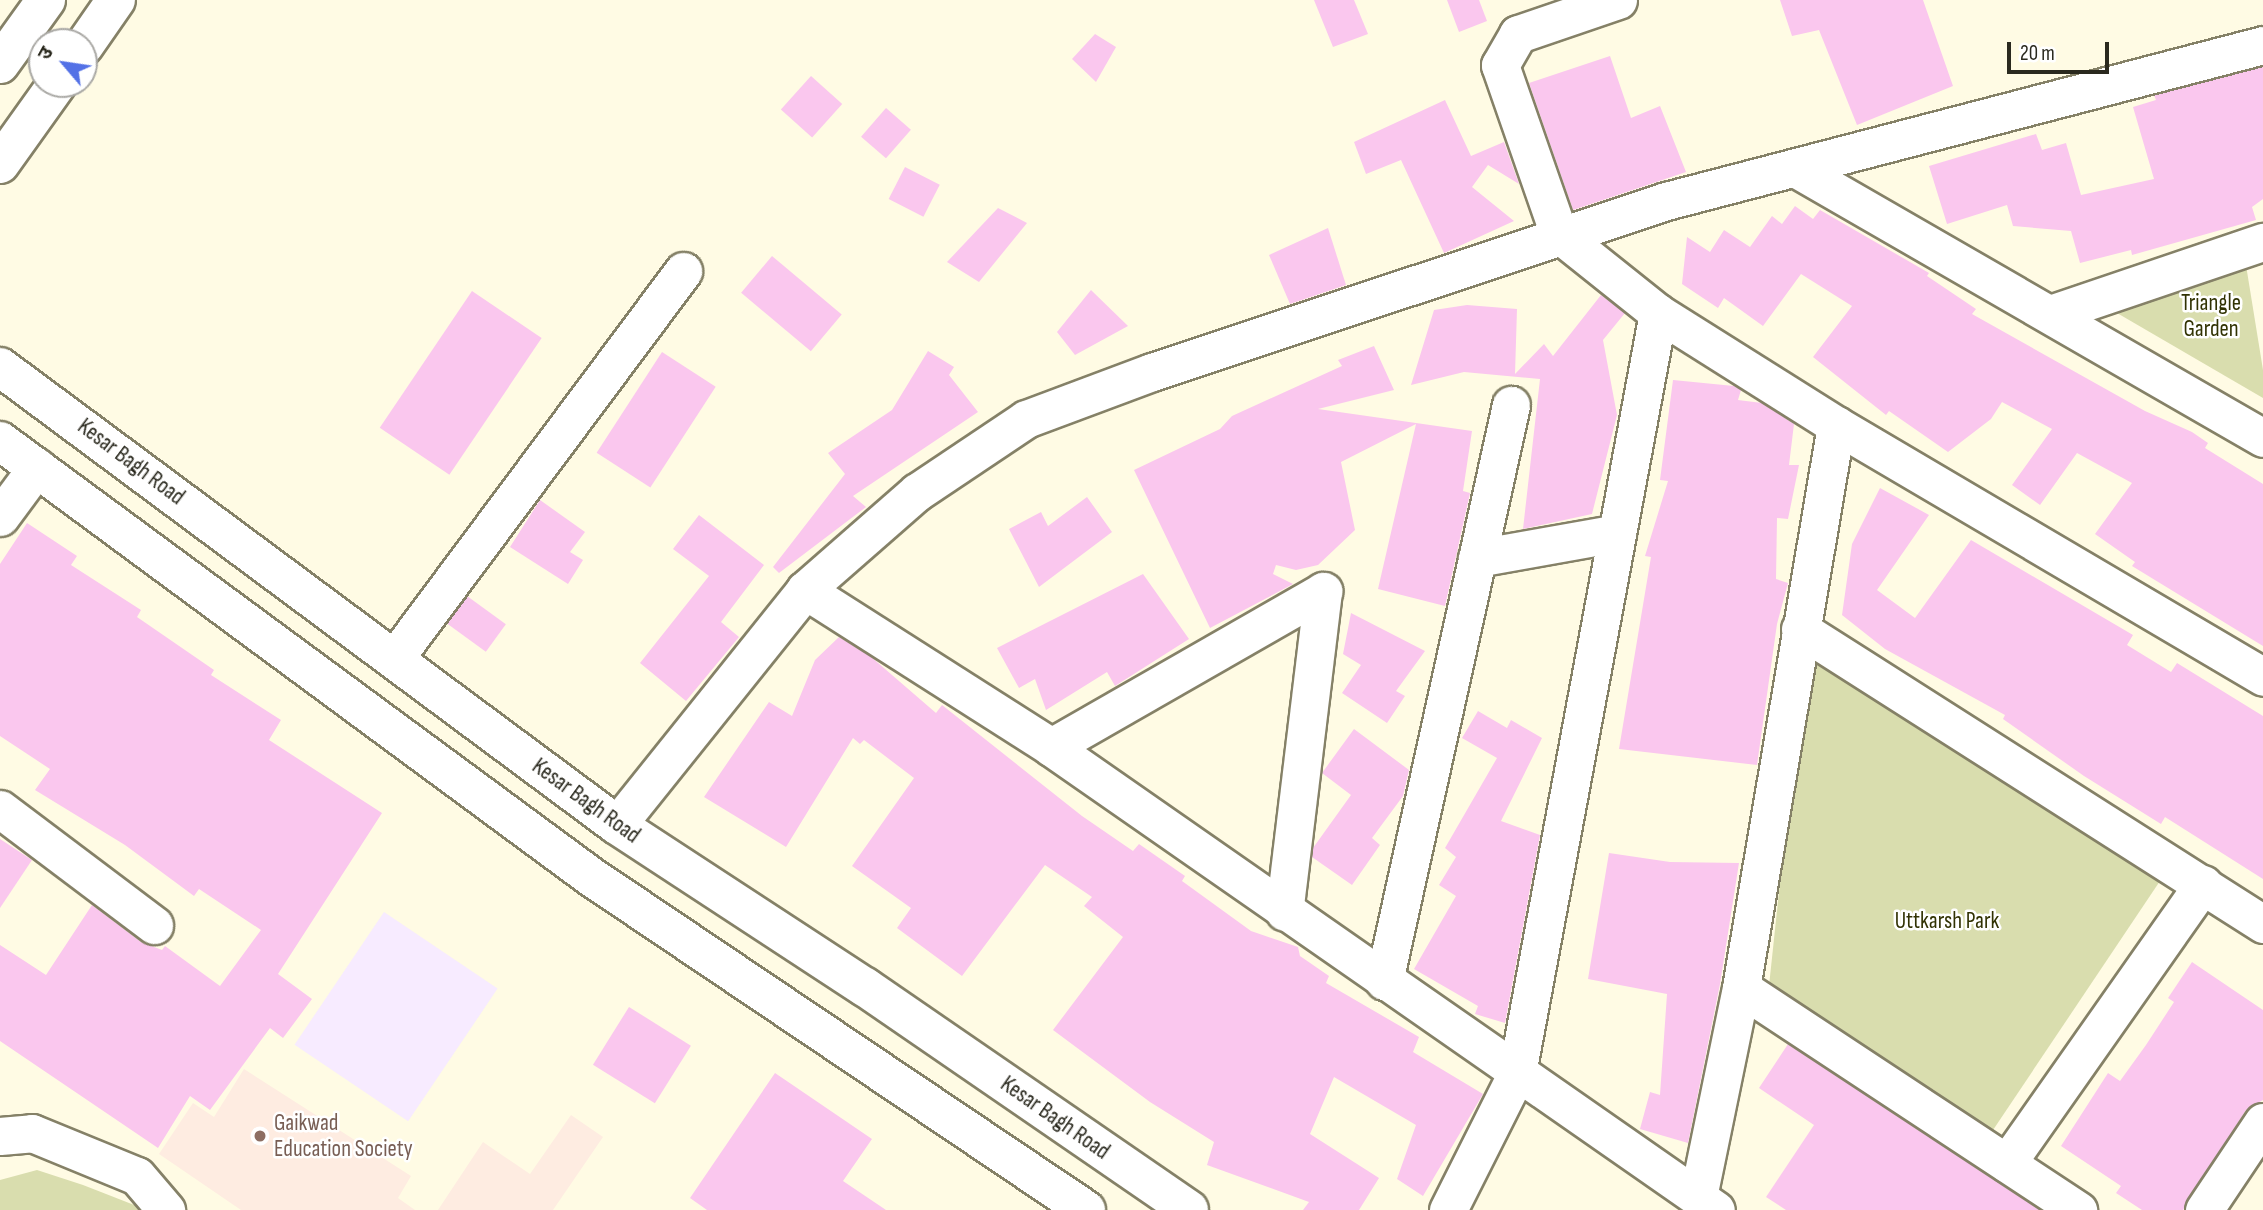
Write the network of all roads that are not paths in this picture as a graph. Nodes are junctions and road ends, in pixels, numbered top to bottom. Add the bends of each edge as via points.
1 (46, 0) edge
2 (116, 0) edge
3 (1618, 0) edge
4 (97, 28) edge
5 (2263, 45) edge
6 (0, 64) edge
7 (47, 98) edge
8 (0, 164) edge
9 (1795, 168) junction
10 (1559, 234) junction
11 (2263, 242) edge
12 (682, 271) dead end
13 (1658, 313) junction
14 (2053, 313) junction
15 (0, 367) edge
16 (1511, 405) dead end
17 (1836, 425) junction
18 (2263, 438) edge
19 (0, 441) edge
20 (37, 467) junction
21 (0, 517) edge
22 (1617, 533) junction
23 (1477, 558) junction
24 (805, 590) junction
25 (1800, 629) junction
26 (394, 659) junction
27 (2263, 677) edge
28 (1051, 747) junction
29 (0, 809) edge
30 (617, 825) junction
31 (2203, 884) junction
32 (1284, 912) junction
33 (2263, 924) edge
34 (154, 925) dead end
35 (1384, 981) junction
36 (1741, 989) junction
37 (1517, 1073) junction
38 (2263, 1122) edge
39 (0, 1136) edge
40 (2007, 1163) junction
41 (1707, 1204) edge
42 (166, 1210) edge
43 (1086, 1210) edge
44 (1189, 1210) edge
45 (1448, 1210) edge
46 (2078, 1210) edge
47 (2204, 1210) edge

1 - 6 main road
2 - 4 main road
3 - 10 street via 1518,34 1500,65
5 - 9 street
7 - 8 main road
9 - 10 street
9 - 14 street
10 - 13 street
10 - 24 street via 1026,419 917,492
11 - 14 street
12 - 26 street
13 - 17 street
13 - 22 street
14 - 18 street
15 - 26 main road, Kesar Bagh Road
16 - 23 street
17 - 25 street
17 - 27 street
19 - 20 main road
20 - 21 street
20 - 43 main road via 590,876
22 - 23 street
22 - 37 street
23 - 35 street
24 - 28 street
24 - 30 street
25 - 31 street
25 - 36 street
26 - 30 main road, Kesar Bagh Road
28 - 32 street
28 - 32 street via 1323,591
29 - 34 street
30 - 44 main road, Kesar Bagh Road via 865,987
31 - 33 street
31 - 40 street
32 - 35 street
35 - 37 street
36 - 40 street
36 - 41 street
37 - 41 street
37 - 45 street
38 - 47 street
39 - 42 street via 32,1133 137,1176
40 - 46 street

